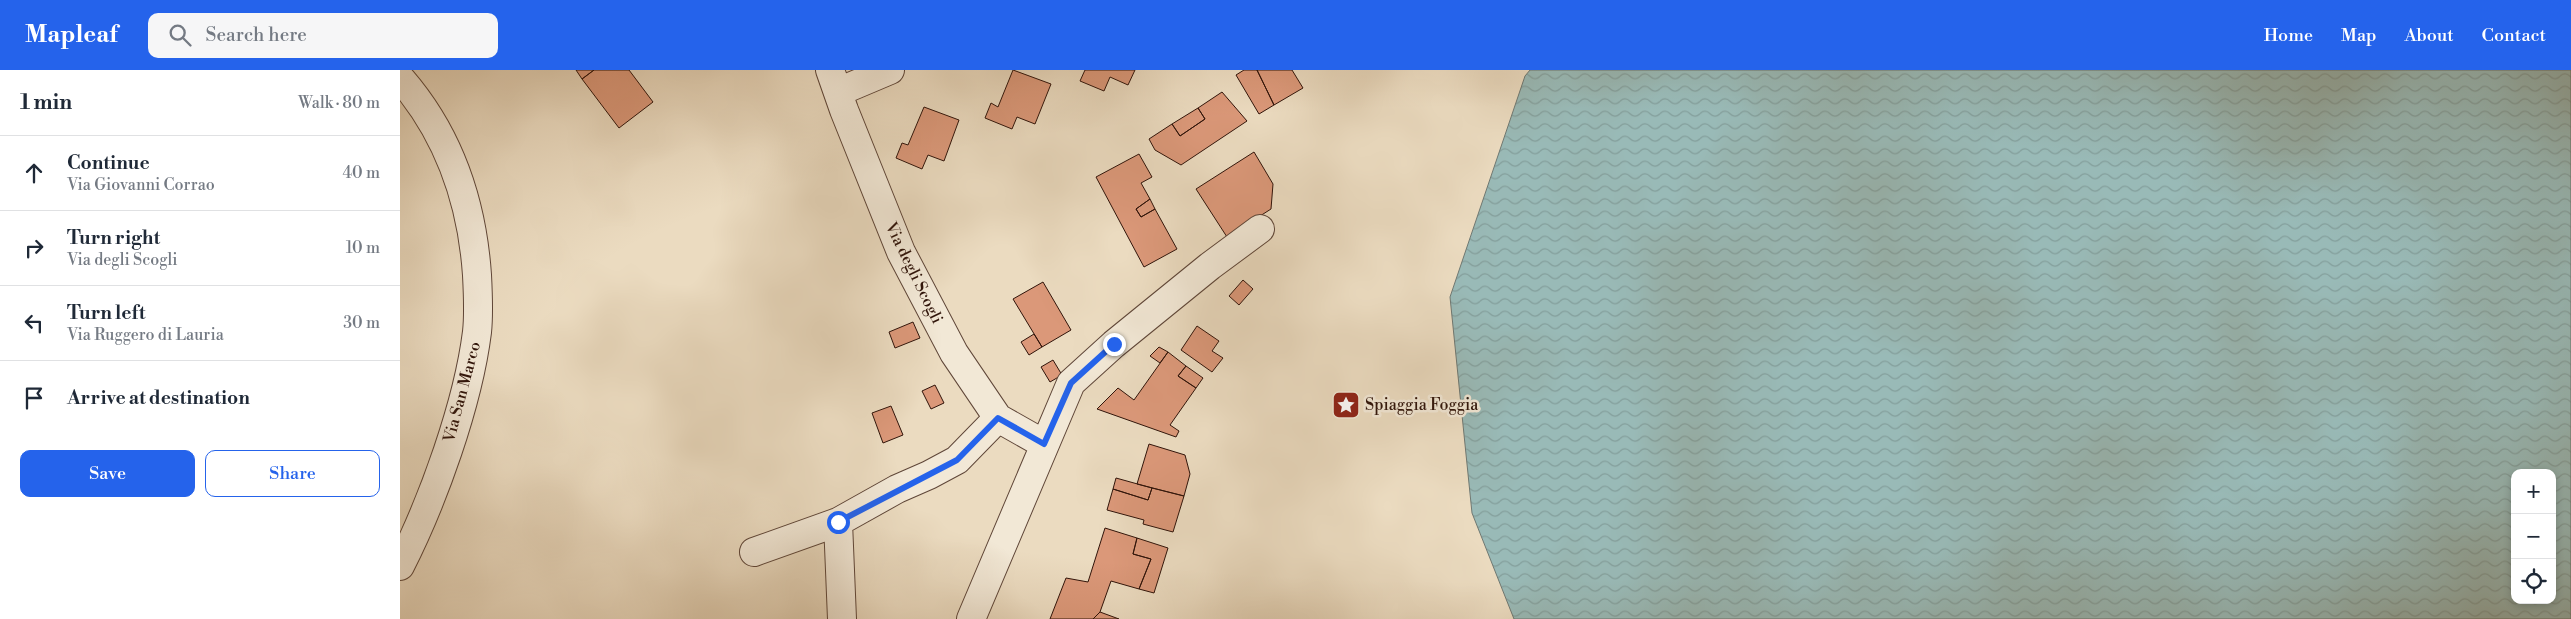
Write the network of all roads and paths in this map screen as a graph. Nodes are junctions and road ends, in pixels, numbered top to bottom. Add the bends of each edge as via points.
1 (890, 70) edge
2 (400, 78) edge
3 (834, 81) edge
4 (1260, 229) dead end
5 (998, 418) junction
6 (1044, 444) junction
7 (838, 522) junction
8 (754, 552) dead end
9 (400, 566) edge
10 (842, 619) edge
11 (971, 619) edge

1 - 3 street
2 - 9 street, Via San Marco via 423,106 453,162 466,202 477,289 477,331 459,409 435,486
3 - 5 street, Via degli Scogli via 901,252 954,353
4 - 6 street via 1136,326 1071,383
5 - 6 street, Via degli Scogli
5 - 7 street via 957,460
6 - 11 street
7 - 8 street
7 - 10 street

